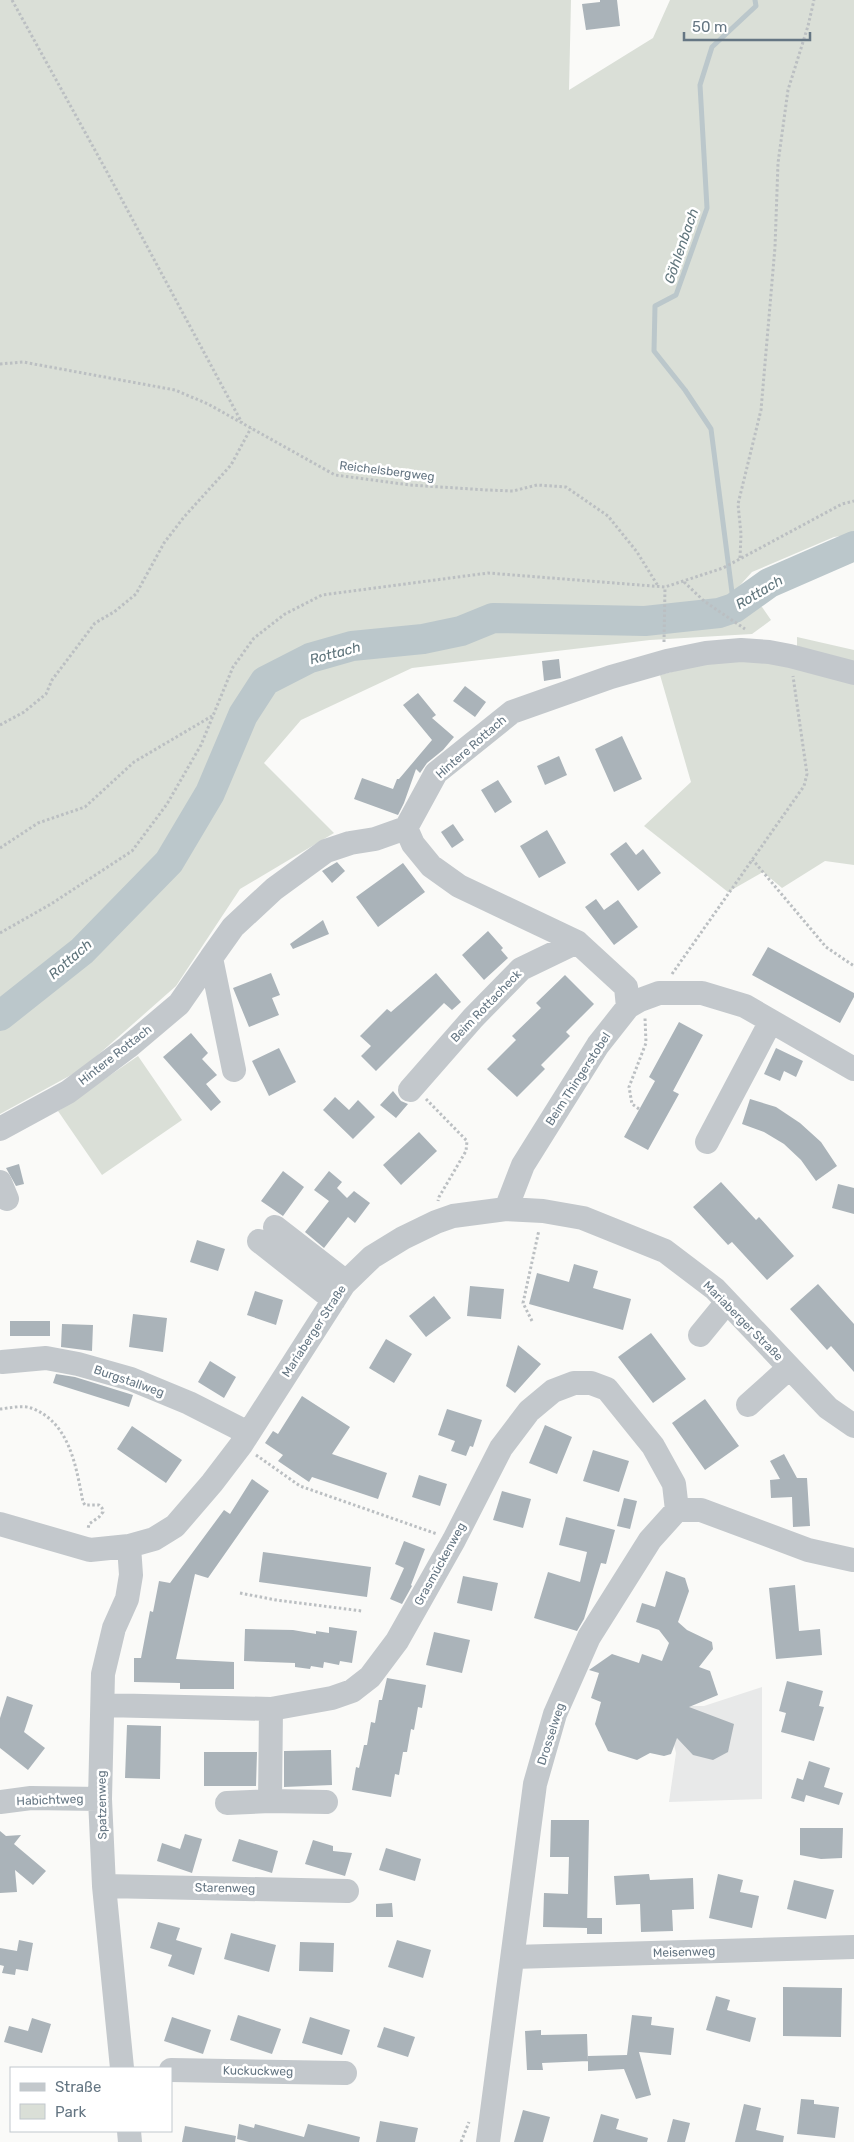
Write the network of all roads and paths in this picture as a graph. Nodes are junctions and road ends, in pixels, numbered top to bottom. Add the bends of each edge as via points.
1 (12, 0) edge
2 (814, 0) edge
3 (0, 364) edge
4 (242, 424) junction
5 (251, 428) junction
6 (854, 501) edge
7 (740, 558) junction
8 (684, 582) junction
9 (658, 587) junction
10 (665, 587) junction
11 (752, 634) dead end
12 (663, 639) dead end
13 (790, 656) junction
14 (854, 672) edge
15 (212, 716) junction
16 (0, 725) edge
17 (406, 828) junction
18 (0, 848) edge
19 (752, 859) junction
20 (0, 933) edge
21 (577, 942) junction
22 (211, 958) junction
23 (854, 966) edge
24 (642, 1000) junction
25 (770, 1022) junction
26 (854, 1068) edge
27 (234, 1070) dead end
28 (412, 1088) joint
29 (639, 1109) dead end
30 (0, 1129) edge
31 (707, 1142) dead end
32 (506, 1209) junction
33 (543, 1211) junction
34 (436, 1222) junction
35 (267, 1234) dead end
36 (340, 1291) junction
37 (727, 1302) junction
38 (532, 1321) dead end
39 (700, 1335) dead end
40 (2, 1362) dead end
41 (789, 1368) junction
42 (748, 1405) dead end
43 (0, 1408) edge
44 (854, 1426) edge
45 (244, 1439) junction
46 (677, 1510) junction
47 (0, 1524) edge
48 (454, 1540) junction
49 (129, 1546) junction
50 (90, 1550) junction
51 (854, 1565) edge
52 (240, 1593) dead end
53 (362, 1611) dead end
54 (103, 1705) junction
55 (271, 1709) junction
56 (100, 1799) junction
57 (270, 1801) junction
58 (0, 1802) edge
59 (326, 1802) dead end
60 (227, 1803) dead end
61 (104, 1886) junction
62 (347, 1891) dead end
63 (854, 1947) edge
64 (513, 1957) junction
65 (122, 2067) edge
66 (172, 2070) edge
67 (346, 2073) dead end
68 (488, 2142) edge

1 - 4 path
2 - 7 path via 788,90 778,163 775,247 761,410 738,504 742,534
3 - 4 path, Reichelsbergweg via 31,364 175,390
4 - 5 path, Reichelsbergweg
5 - 9 path, Reichelsbergweg via 335,475 410,485 513,491 537,485 566,487 608,516 637,552
5 - 16 path via 231,465 164,543 136,594 95,623 52,680 46,694 24,712
6 - 7 path via 842,504
7 - 8 path
8 - 10 path
8 - 11 path via 719,613
9 - 10 path
9 - 15 path via 488,573 322,595 285,614 254,638 233,667
10 - 12 path
13 - 14 street, Hintere Rottach
13 - 17 street, Hintere Rottach via 741,650 706,653 611,677 512,712 436,773
13 - 19 path via 807,774 796,799
15 - 18 path via 134,762 84,807 38,823
15 - 20 path via 200,745 167,804 132,851
17 - 21 street via 413,844 431,866 458,886
17 - 22 street, Hintere Rottach via 326,851 274,889 239,920
19 - 23 path via 826,947
19 - 24 path
21 - 24 street
21 - 28 street, Beim Rottacheck via 521,968
22 - 27 street
22 - 30 street, Hintere Rottach via 179,1004 128,1047 68,1092
24 - 25 street via 702,993 745,1006
24 - 29 path via 647,1023 646,1043 628,1087 632,1104
24 - 32 street, Beim Thingerstobel via 598,1045 523,1165
25 - 26 street
25 - 31 street
28 - 34 path via 467,1141 466,1151 439,1197
32 - 33 street, Mariaberger Straße
32 - 34 street, Mariaberger Straße via 453,1216
33 - 37 street, Mariaberger Straße via 583,1218 665,1251
33 - 38 path via 523,1303
34 - 36 street, Mariaberger Straße via 372,1257
35 - 36 street
36 - 45 street, Mariaberger Straße
37 - 39 street
37 - 41 street, Mariaberger Straße
40 - 45 street, Burgstallweg via 46,1358 131,1379 189,1403
41 - 42 street
41 - 44 street, Mariaberger Straße via 828,1408
43 - 50 path via 29,1407 48,1417 62,1432 74,1456 83,1502 85,1505 99,1505 103,1512 89,1524
45 - 48 path via 300,1486
45 - 49 street, Mariaberger Straße via 175,1526 154,1539
46 - 48 street, Grasmückenweg via 674,1484 653,1446 607,1389 591,1382 574,1383 553,1391 529,1411 501,1448
46 - 51 street via 700,1510
46 - 64 street, Drosselweg via 650,1540 589,1637 555,1714 535,1784
47 - 50 street, Mariaberger Straße
48 - 55 street, Grasmückenweg via 398,1642 370,1677 352,1691 332,1698
49 - 50 street, Mariaberger Straße
49 - 54 street, Spatzenweg via 131,1575 127,1599 114,1628 103,1674
52 - 53 path
54 - 55 street, Grasmückenweg
54 - 56 street, Spatzenweg
55 - 57 street
56 - 58 street, Habichtweg via 32,1798
56 - 61 street, Spatzenweg
57 - 59 street
57 - 60 street
61 - 62 street, Starenweg
61 - 65 street, Spatzenweg
63 - 64 street, Meisenweg
64 - 68 street, Drosselweg
66 - 67 street, Kuckuckweg

